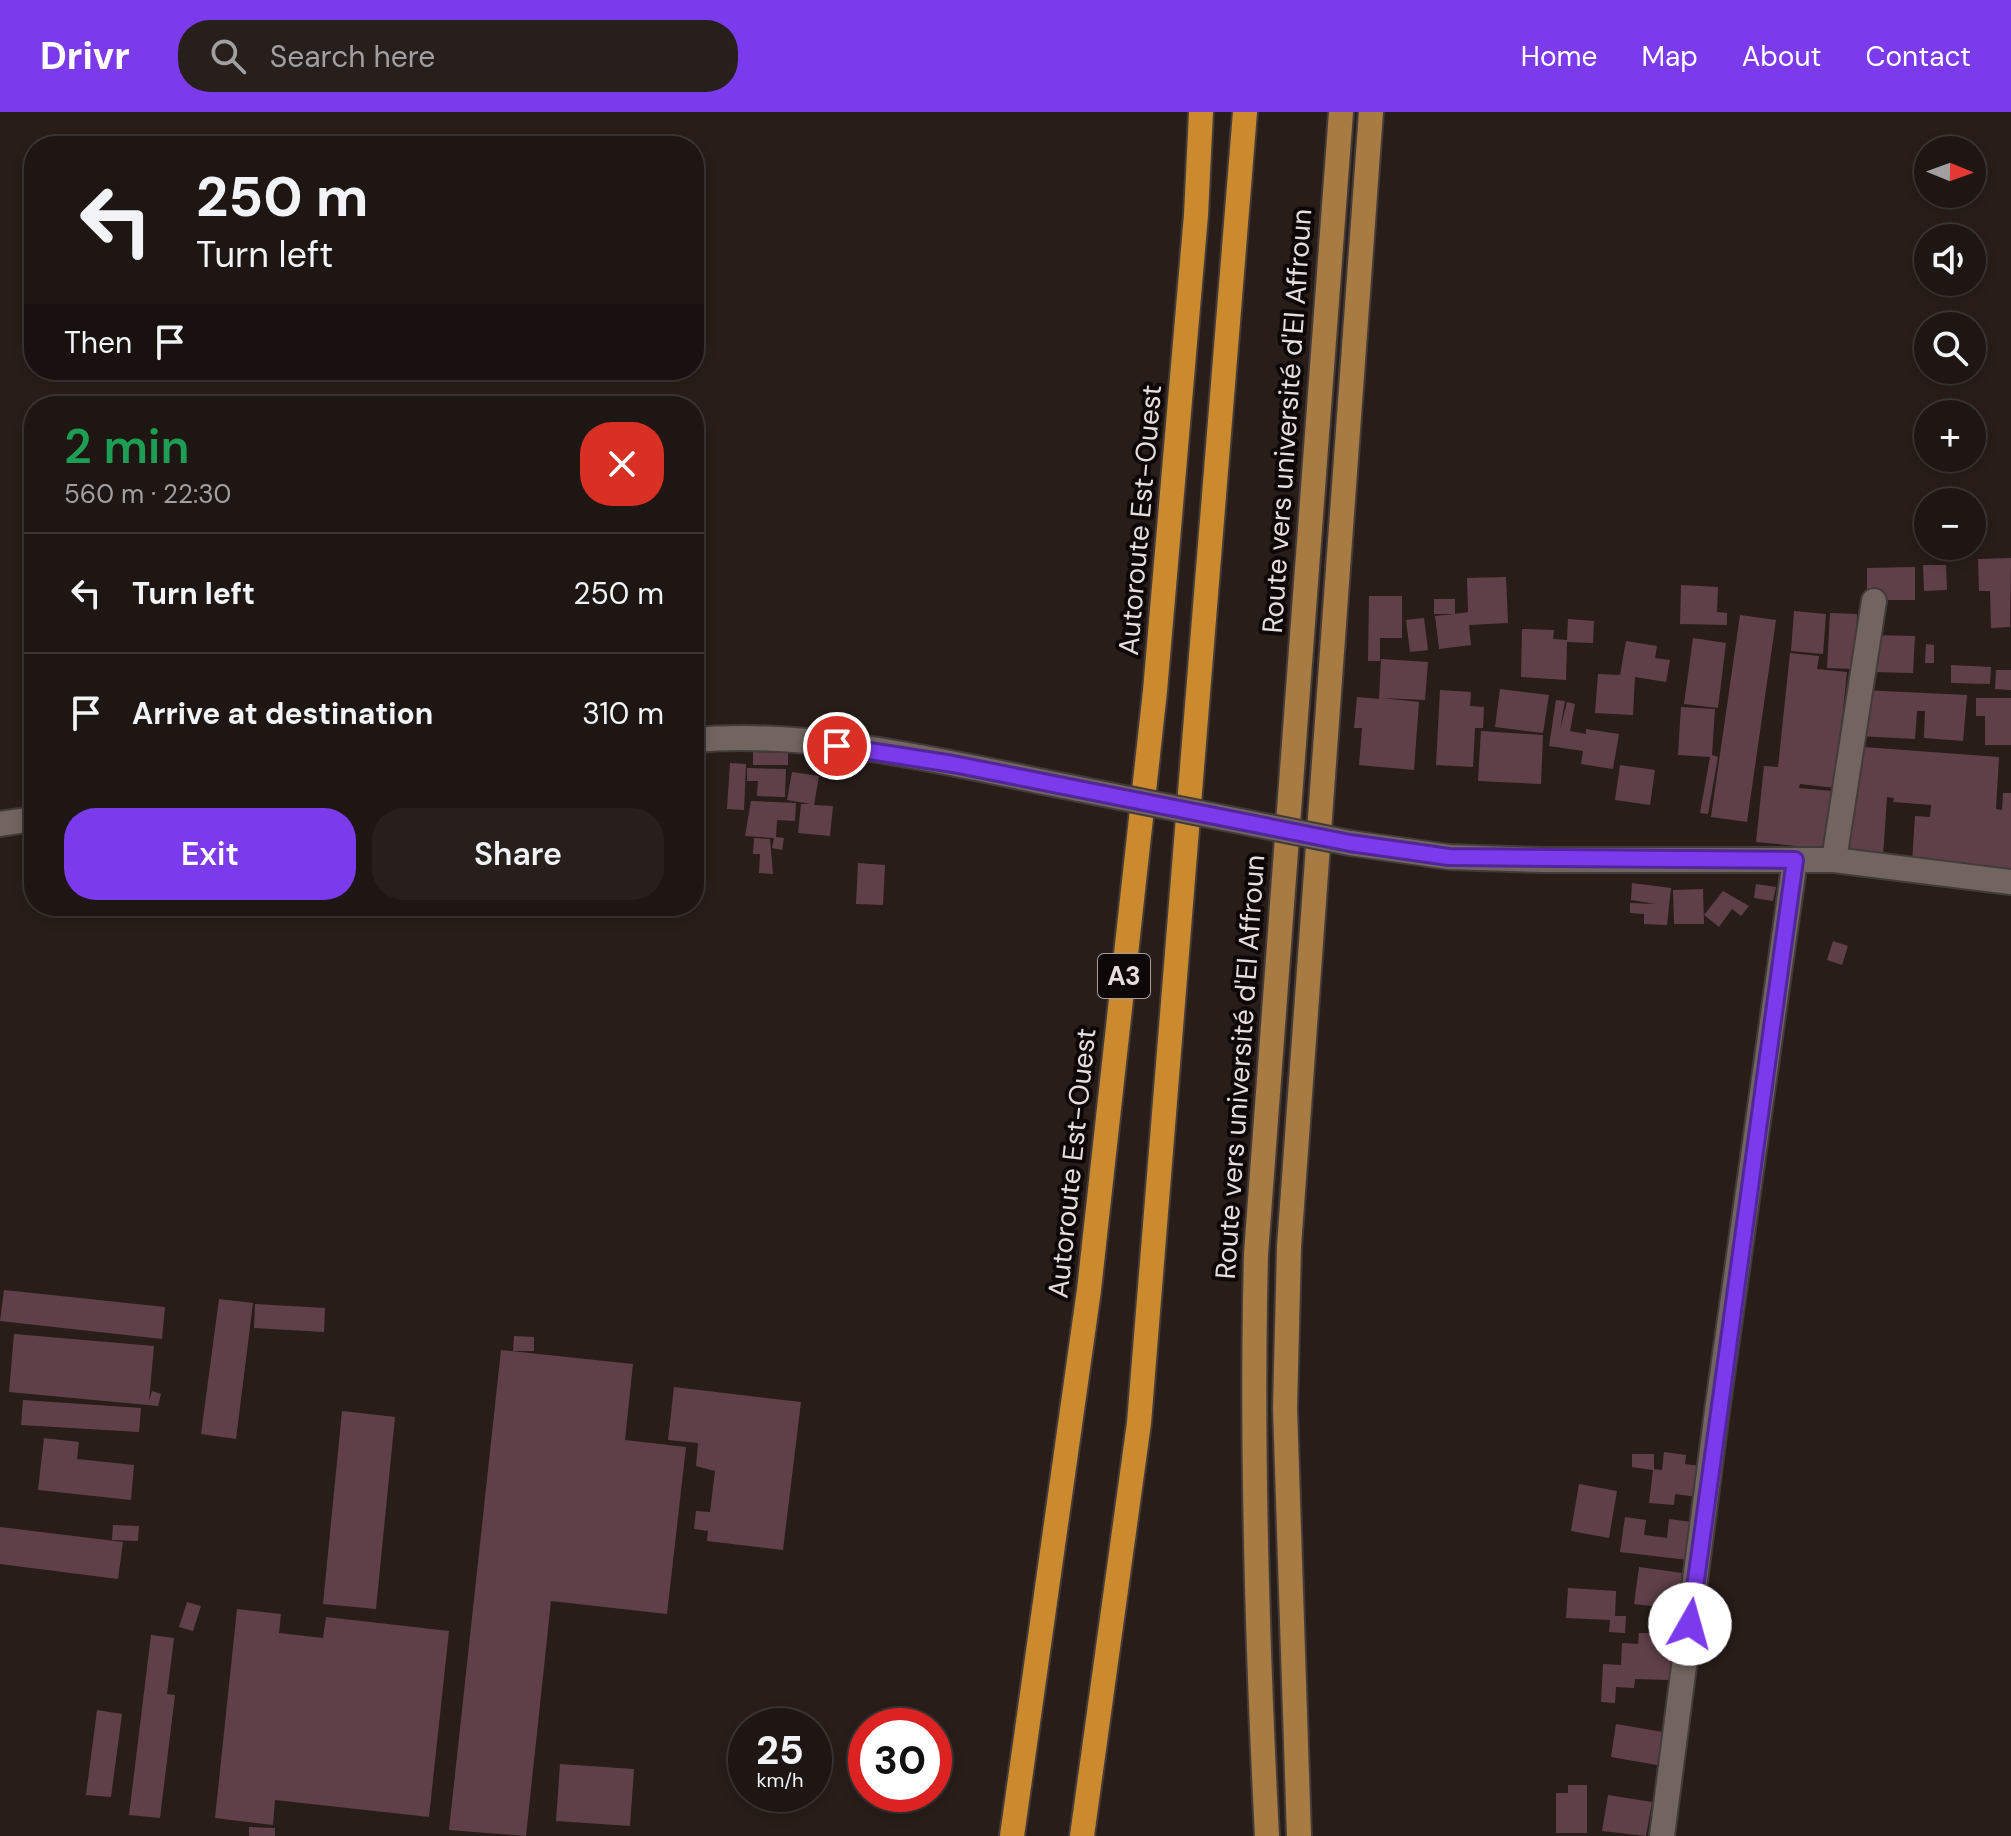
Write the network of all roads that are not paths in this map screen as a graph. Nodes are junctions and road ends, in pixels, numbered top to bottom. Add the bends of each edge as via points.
1 (1201, 112) edge
2 (1245, 112) edge
3 (1341, 112) edge
4 (1371, 112) edge
5 (1874, 601) dead end
6 (704, 739) edge
7 (24, 820) edge
8 (0, 824) edge
9 (1795, 860) junction
10 (1834, 860) junction
11 (2011, 882) edge
12 (1012, 1836) edge
13 (1082, 1836) edge
14 (1267, 1836) edge
15 (1299, 1836) edge
16 (1662, 1836) edge

1 - 12 highway, Autoroute Est-Ouest / A3 via 1152,722 1089,1290
2 - 13 highway, A3 via 1139,1423
3 - 14 main road, Route vers université d'El Affroun via 1256,1254 1255,1591
4 - 15 main road via 1289,1247 1285,1438
5 - 10 street
6 - 9 street, bridge via 808,742 1449,857
7 - 8 street
9 - 10 street
9 - 16 street
10 - 11 street

